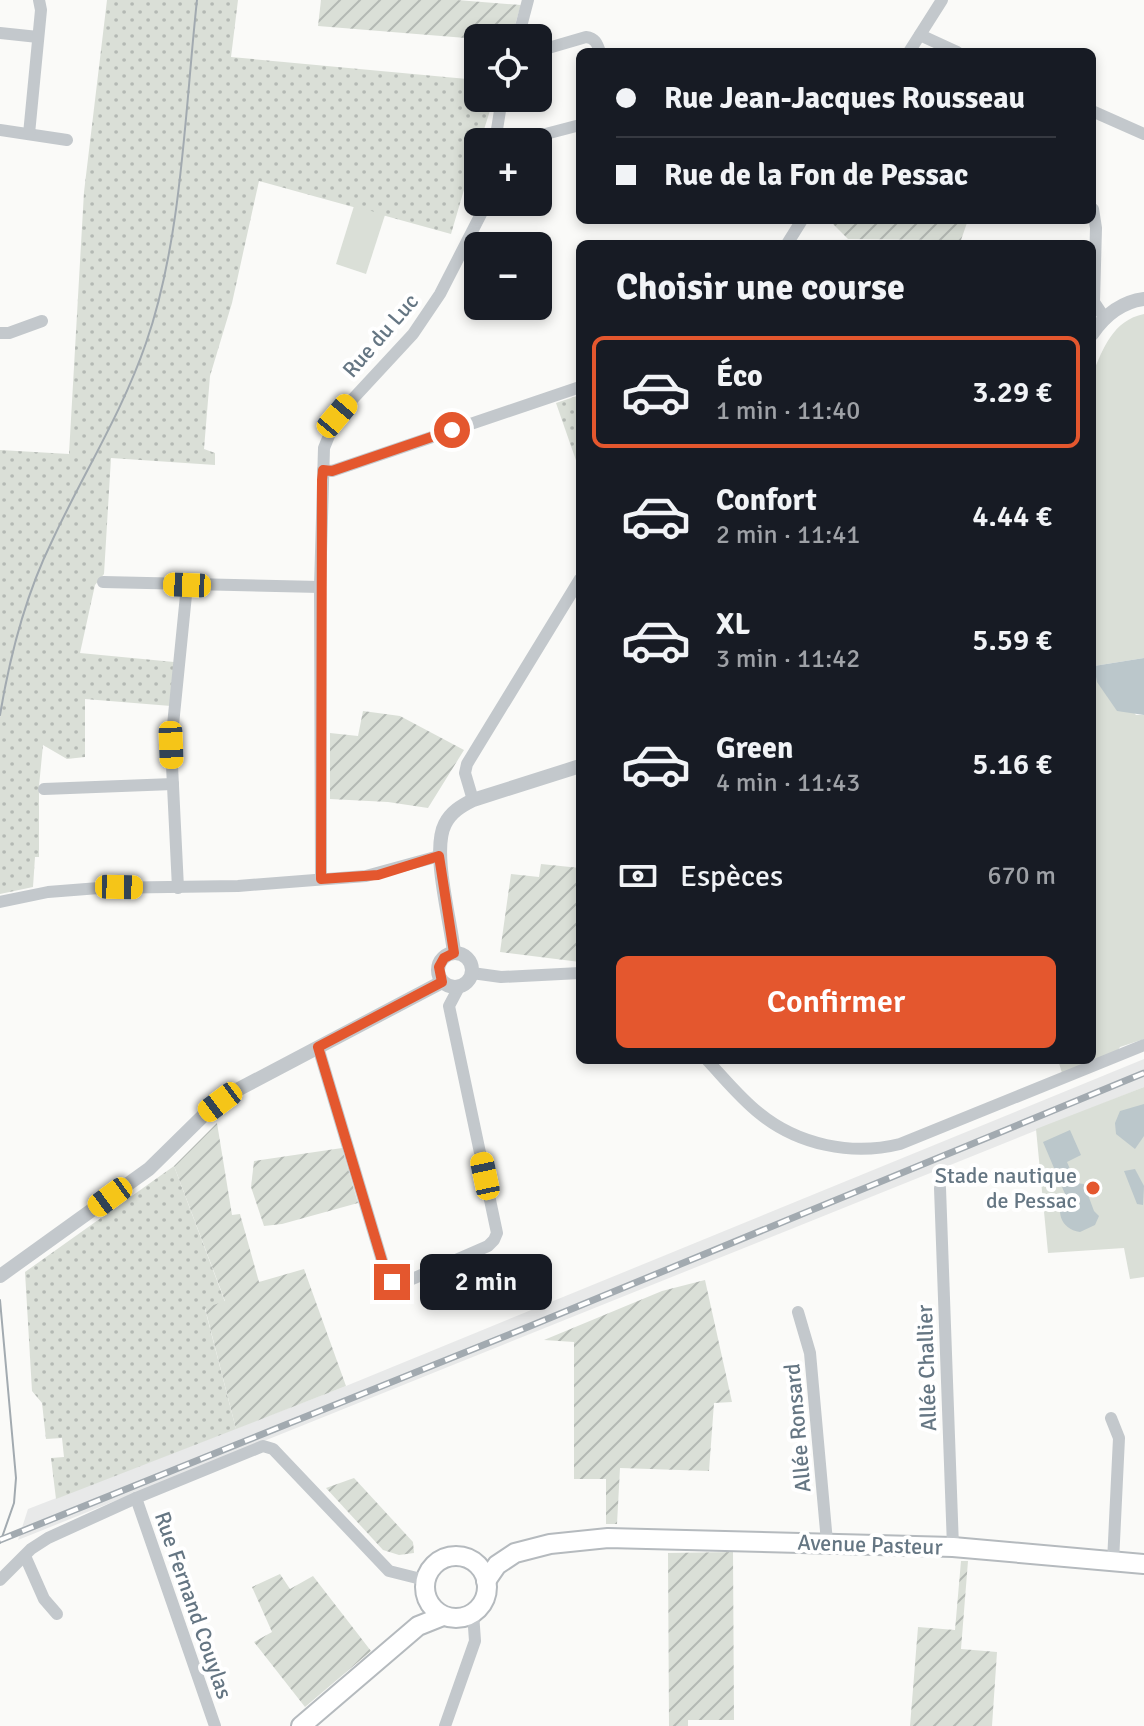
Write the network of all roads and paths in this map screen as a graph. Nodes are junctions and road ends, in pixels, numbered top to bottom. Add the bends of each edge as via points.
1 (39, 0) edge
2 (528, 0) edge
3 (942, 0) edge
4 (522, 24) edge
5 (0, 33) edge
6 (920, 35) junction
7 (38, 37) junction
8 (552, 47) edge
9 (599, 48) edge
10 (912, 48) edge
11 (948, 48) edge
12 (1096, 113) edge
13 (576, 126) edge
14 (0, 130) edge
15 (552, 132) edge
16 (29, 134) junction
17 (1144, 134) edge
18 (67, 140) dead end
19 (480, 216) edge
20 (1144, 299) edge
21 (1096, 305) edge
22 (1104, 317) junction
23 (42, 321) dead end
24 (1096, 328) edge
25 (0, 333) edge
26 (576, 388) edge
27 (323, 470) junction
28 (103, 582) dead end
29 (187, 585) junction
30 (576, 586) edge
31 (320, 587) junction
32 (576, 767) edge
33 (173, 784) junction
34 (44, 789) dead end
35 (473, 800) junction
36 (439, 856) junction
37 (321, 879) junction
38 (178, 888) junction
39 (0, 902) edge
40 (454, 953) junction
41 (472, 973) junction
42 (576, 973) edge
43 (442, 982) junction
44 (459, 987) junction
45 (1144, 1045) edge
46 (318, 1047) junction
47 (711, 1064) edge
48 (940, 1188) dead end
49 (0, 1276) edge
50 (798, 1312) dead end
51 (1111, 1418) dead end
52 (136, 1498) junction
53 (594, 1538) junction
54 (827, 1542) junction
55 (953, 1547) junction
56 (25, 1556) junction
57 (471, 1561) junction
58 (1113, 1562) junction
59 (1144, 1564) edge
60 (0, 1580) edge
61 (425, 1580) junction
62 (486, 1581) junction
63 (436, 1610) junction
64 (473, 1613) junction
65 (57, 1614) dead end
66 (215, 1726) edge
67 (301, 1726) edge
68 (445, 1726) edge

1 - 7 street
2 - 4 street
3 - 6 street
5 - 7 street
6 - 10 street
6 - 11 street
7 - 16 street
8 - 9 street via 586,37
12 - 17 street
13 - 15 street
14 - 16 street
16 - 18 street
19 - 27 street, Rue du Luc via 413,334 337,416 324,448
20 - 22 street
21 - 22 street
22 - 24 street
23 - 25 street
26 - 27 street
27 - 31 street, Rue du Luc
28 - 29 street
29 - 31 street
29 - 33 street via 171,745
30 - 35 street via 467,764
31 - 37 street, Rue du Luc
32 - 35 street
33 - 34 street
33 - 38 street
35 - 36 street via 445,823
36 - 37 street via 378,875
36 - 40 street
37 - 38 street
38 - 39 street via 48,892
40 - 41 street via 468,959
40 - 43 street via 441,962
41 - 42 street
41 - 44 street
43 - 44 street
43 - 46 street
44 - 46 street via 449,1006 497,1233 488,1246 403,1283 392,1282 386,1274
45 - 47 street via 900,1144 871,1149 823,1144 786,1131 756,1111
46 - 49 street via 237,1090 149,1169
48 - 55 street, Allée Challier
50 - 54 street, Allée Ronsard via 810,1353
51 - 58 street via 1119,1438
52 - 56 street via 48,1538
52 - 61 street via 263,1446 273,1449 389,1571
52 - 66 street, Rue Fernand Couylas
53 - 54 main road, Avenue Pasteur
53 - 57 main road, Avenue Pasteur via 549,1538
53 - 62 main road, Avenue Pasteur via 515,1553
54 - 55 main road, Avenue Pasteur
55 - 58 main road, Avenue Pasteur
56 - 60 street
56 - 65 street via 44,1599
57 - 61 main road via 446,1558
57 - 62 main road
58 - 59 main road, Avenue Pasteur
61 - 63 main road via 426,1596
62 - 64 main road via 485,1597
63 - 64 main road via 453,1618
63 - 67 main road
64 - 68 street via 475,1641

